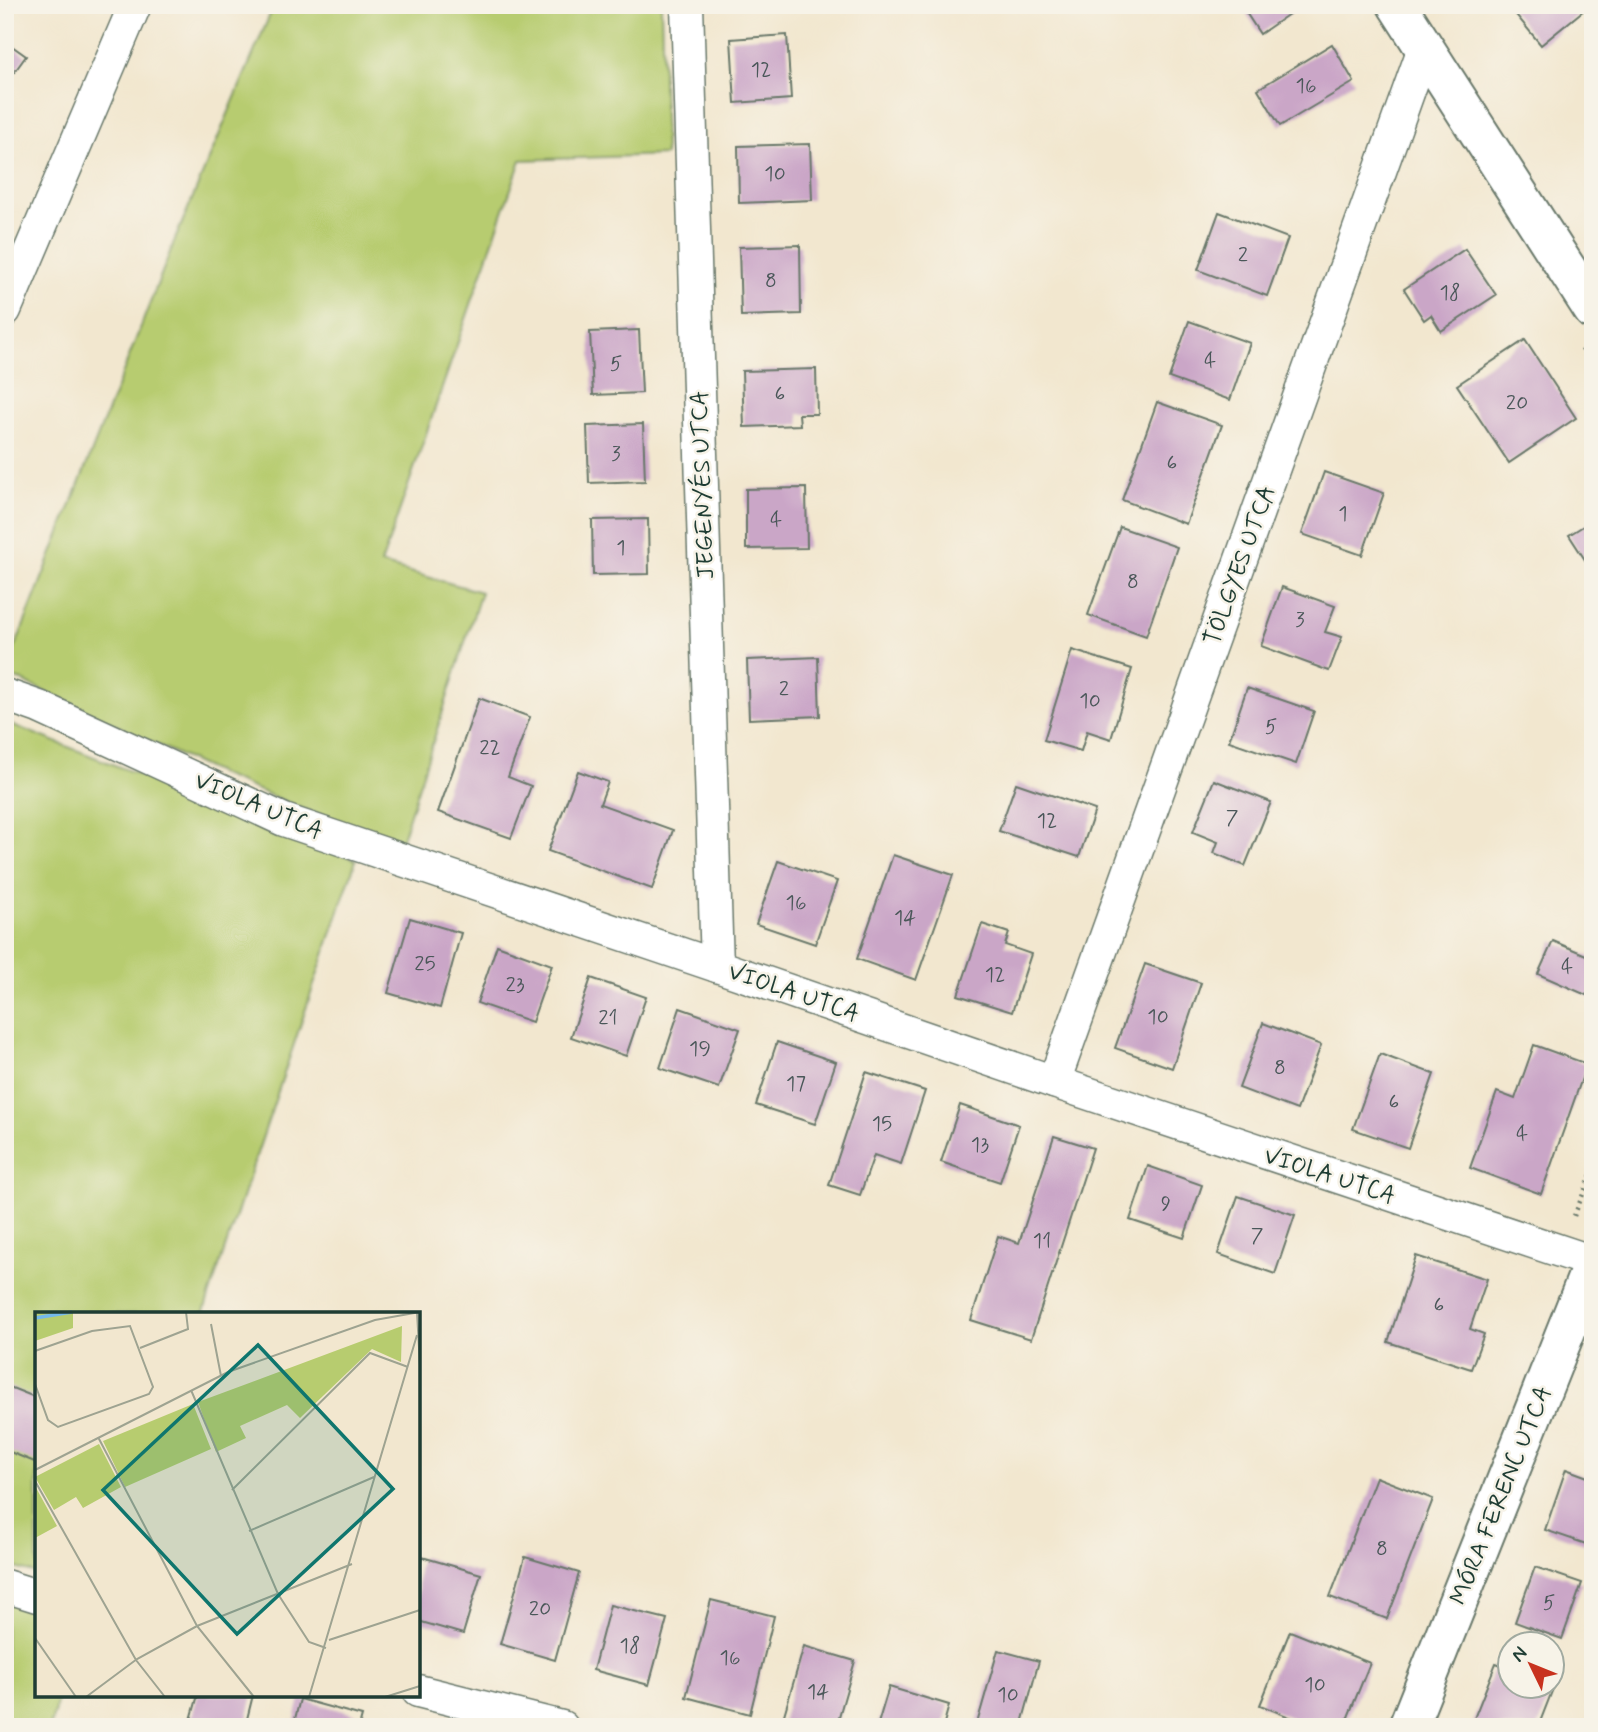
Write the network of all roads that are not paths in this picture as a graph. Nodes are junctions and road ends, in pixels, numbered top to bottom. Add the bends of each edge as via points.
1 (135, 5) edge
2 (687, 5) edge
3 (1397, 5) edge
4 (1424, 48) junction
5 (5, 310) edge
6 (1593, 310) edge
7 (5, 695) edge
8 (717, 965) junction
9 (1054, 1083) junction
10 (1593, 1263) edge
11 (5, 1586) edge
12 (35, 1595) edge
13 (420, 1692) edge
14 (562, 1727) edge
15 (1408, 1727) edge

1 - 5 street
2 - 8 street, JEGENYÉS UTCA
3 - 4 street
4 - 6 street
4 - 9 street, TÖLGYES UTCA
7 - 8 street, VIOLA UTCA via 284,820
8 - 9 street, VIOLA UTCA
9 - 10 street, VIOLA UTCA
10 - 15 street, MÓRA FERENC UTCA
11 - 12 street
13 - 14 street

